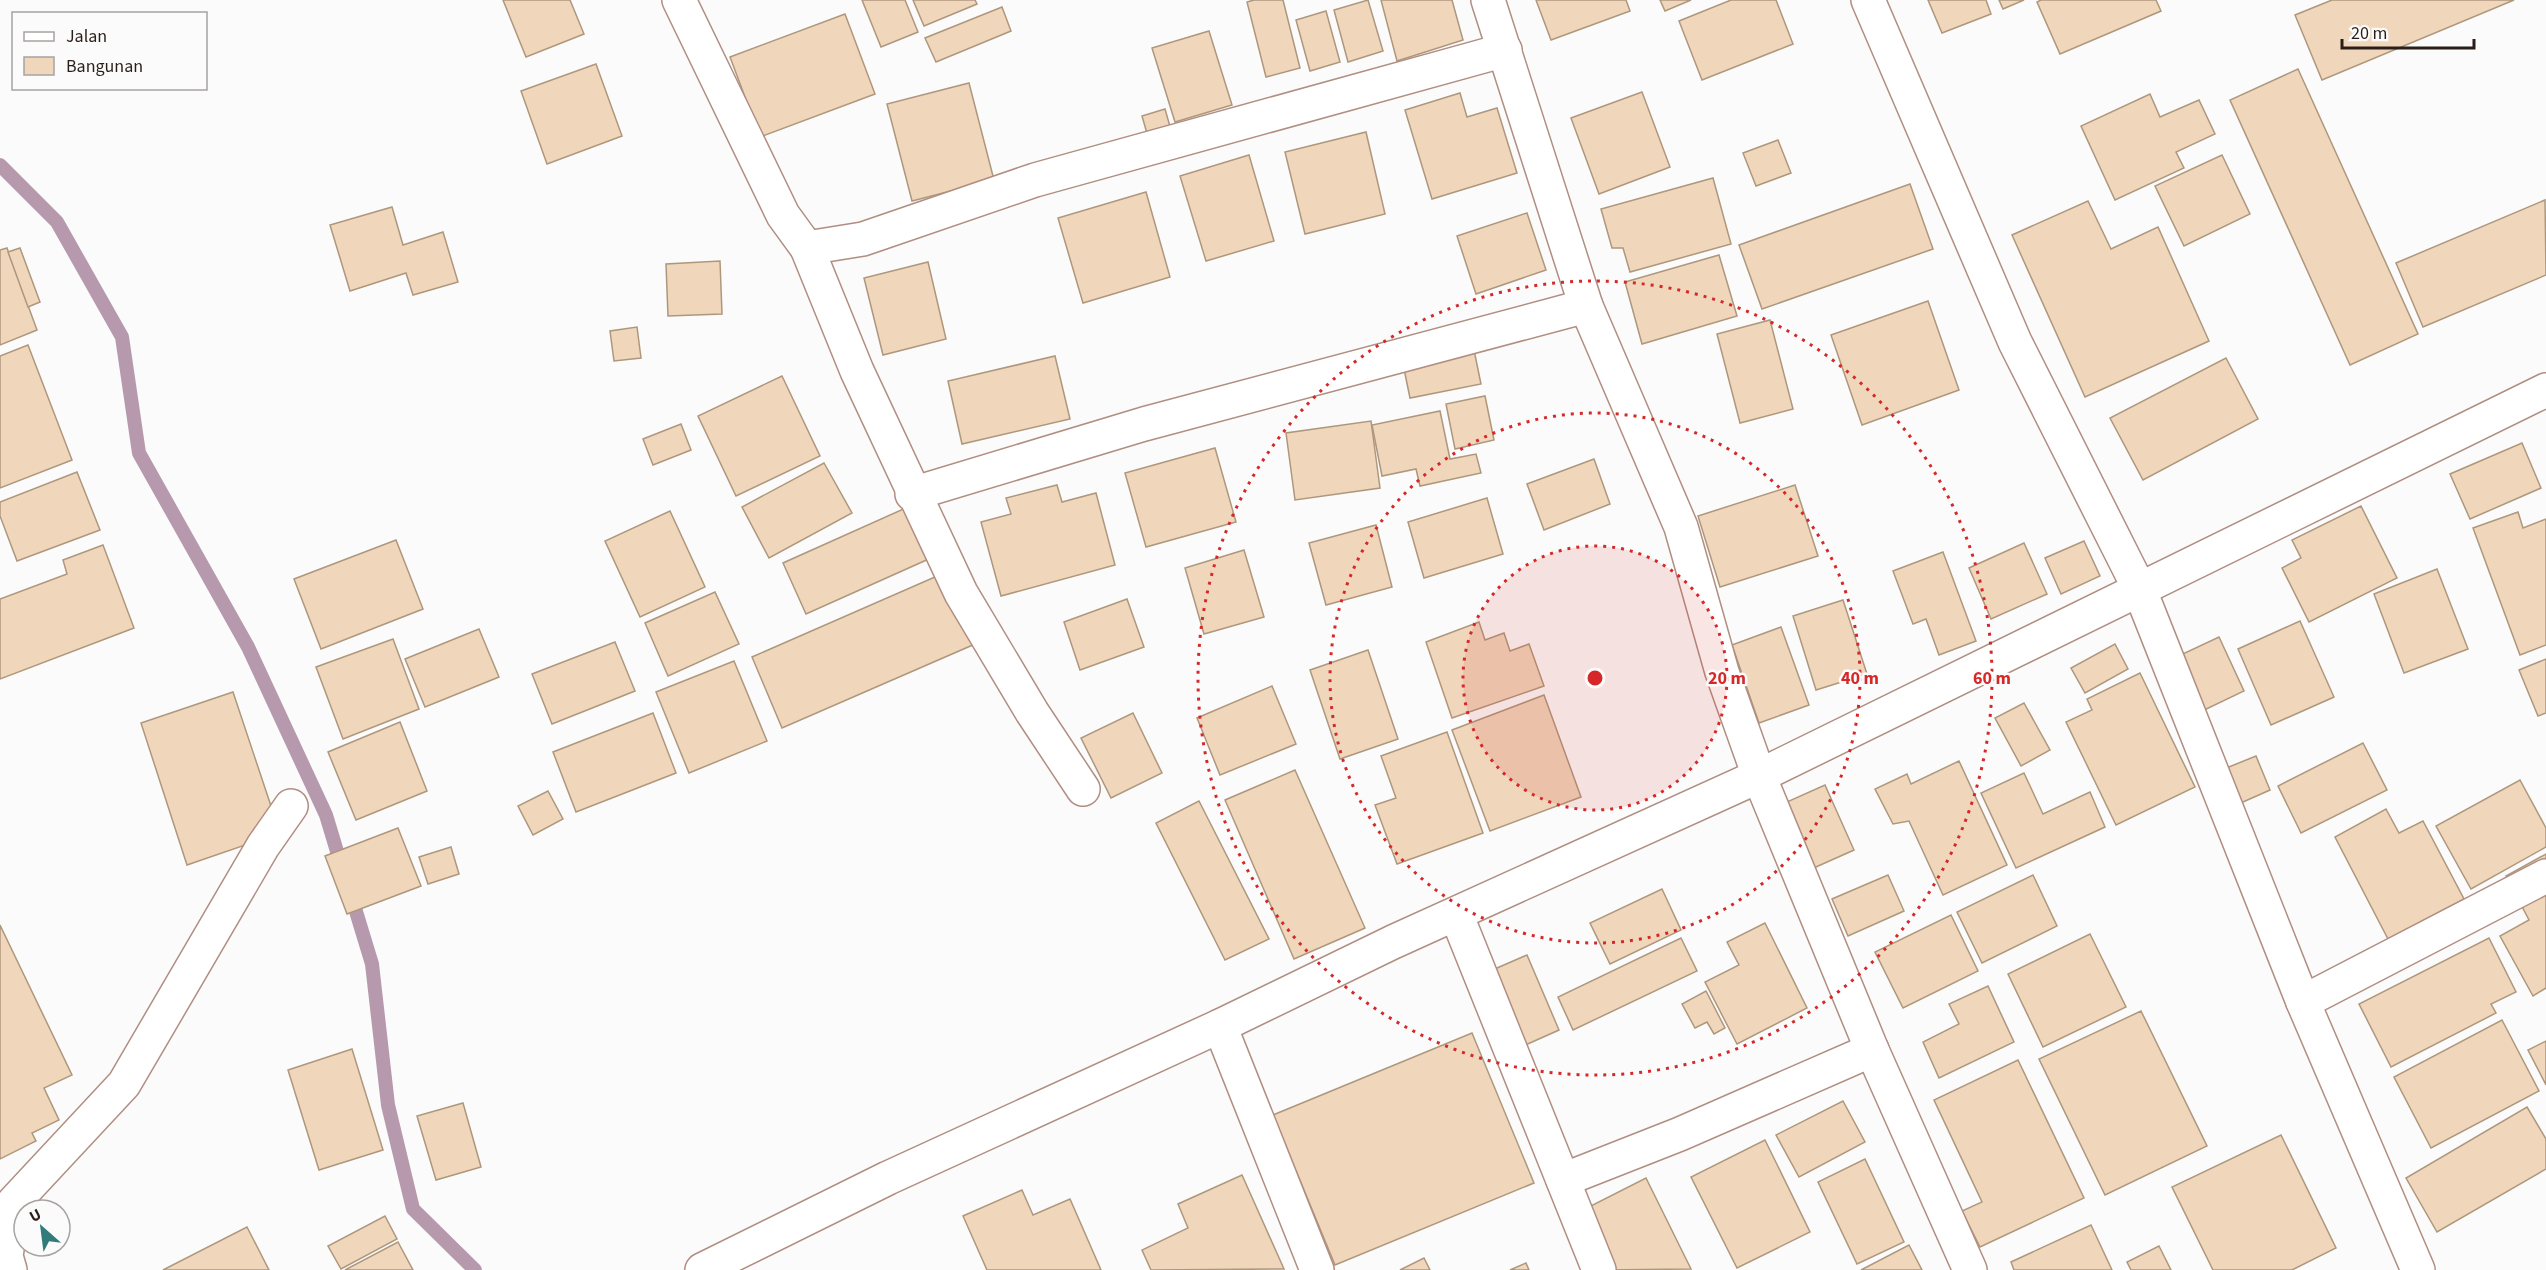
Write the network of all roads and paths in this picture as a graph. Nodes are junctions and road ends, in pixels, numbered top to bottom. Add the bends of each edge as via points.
1 (679, 0) edge
2 (1488, 0) edge
3 (1869, 0) edge
4 (1505, 50) junction
5 (807, 248) junction
6 (1586, 306) junction
7 (2546, 390) edge
8 (912, 494) junction
9 (2139, 588) junction
10 (1759, 776) junction
11 (1083, 789) dead end
12 (291, 806) dead end
13 (2546, 876) edge
14 (1456, 914) junction
15 (2303, 1002) junction
16 (1220, 1026) junction
17 (1872, 1050) junction
18 (1563, 1180) junction
19 (10, 1270) edge
20 (702, 1270) edge
21 (1317, 1270) edge
22 (1599, 1270) edge
23 (1970, 1270) edge
24 (2418, 1270) edge

1 - 5 street via 783,215
2 - 4 street
3 - 9 street via 2015,342
4 - 5 street via 1035,180 863,239
4 - 6 street
5 - 8 street
6 - 8 street via 1144,424
6 - 10 street via 1681,527 1722,672
7 - 9 street
8 - 11 street via 961,593
9 - 10 street
9 - 15 street
10 - 14 street
10 - 17 street
12 - 19 street via 263,846 124,1084 14,1203 6,1256
13 - 15 street
14 - 16 street
14 - 18 street
15 - 24 street
16 - 20 street via 888,1178
16 - 21 street
17 - 18 street
17 - 23 street
18 - 22 street

